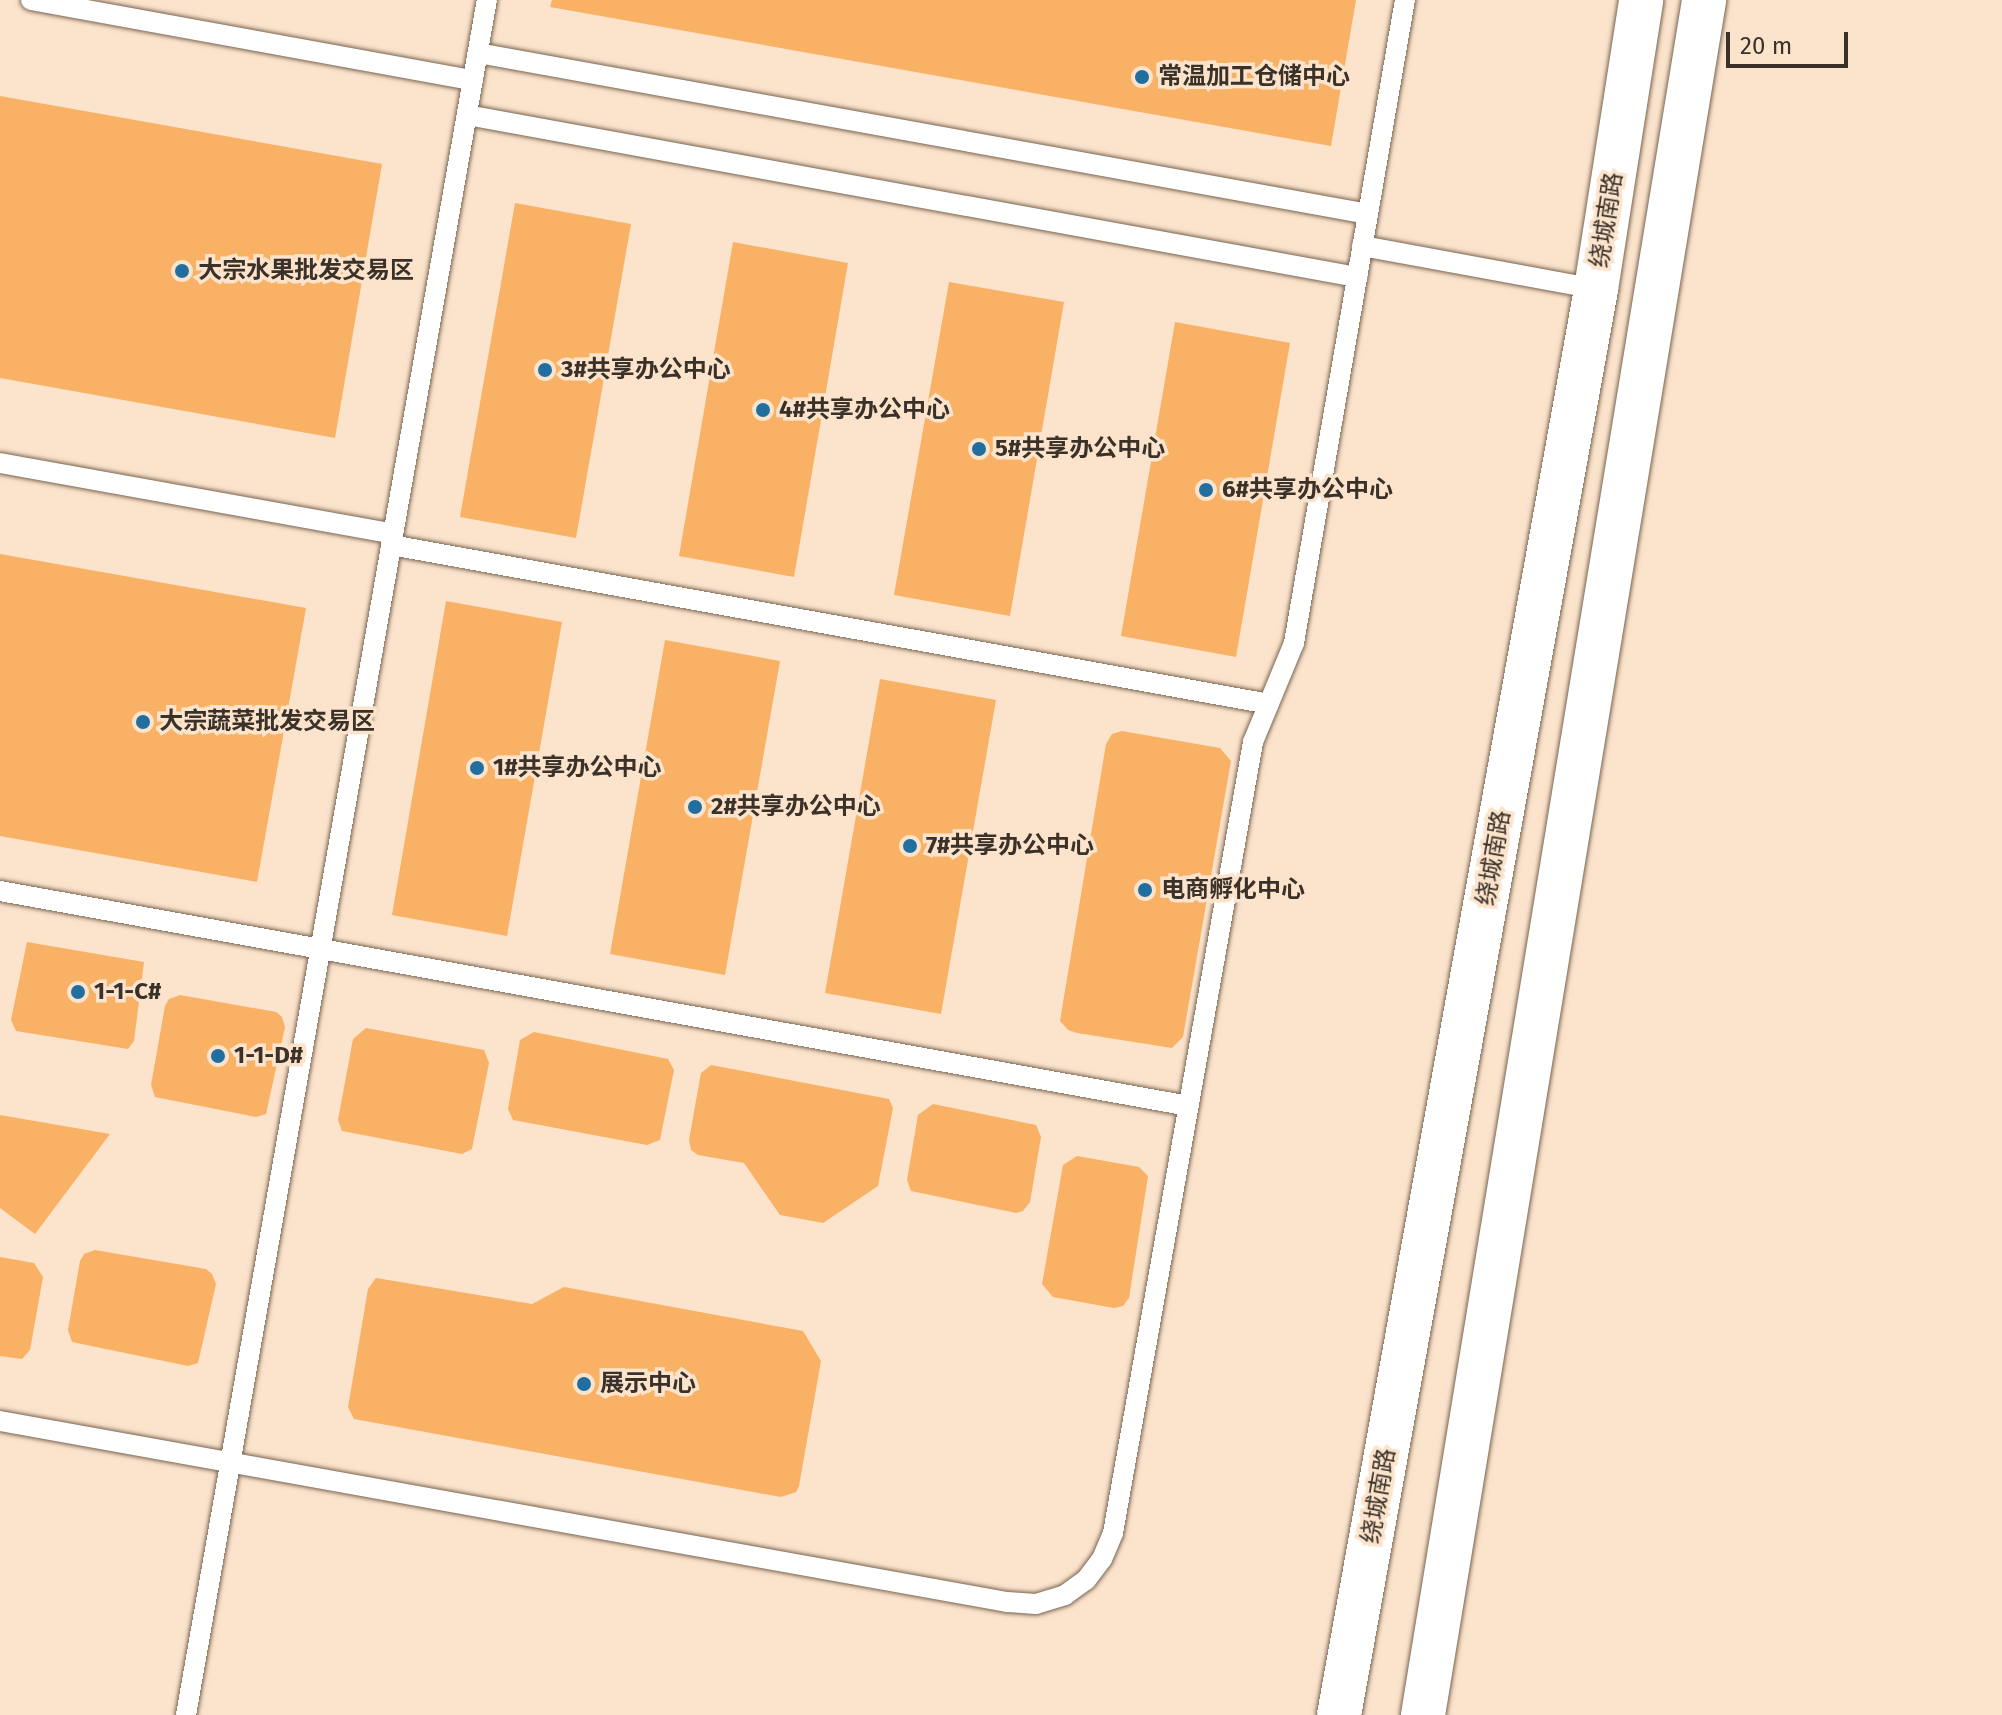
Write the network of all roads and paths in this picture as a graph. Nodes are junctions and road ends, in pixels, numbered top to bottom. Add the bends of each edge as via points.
1 (31, 0) edge
2 (487, 0) edge
3 (1405, 0) edge
4 (1641, 0) edge
5 (1704, 0) edge
6 (478, 53) junction
7 (473, 80) junction
8 (467, 115) junction
9 (1368, 214) junction
10 (1362, 246) junction
11 (1357, 277) junction
12 (1596, 289) junction
13 (0, 463) edge
14 (392, 540) junction
15 (1269, 704) junction
16 (0, 891) edge
17 (321, 949) junction
18 (1189, 1106) junction
19 (0, 1421) edge
20 (230, 1463) junction
21 (186, 1715) edge
22 (1339, 1715) edge
23 (1423, 1715) edge

1 - 7 lane
2 - 6 lane
3 - 9 lane
4 - 12 highway, 绕城南路
5 - 23 highway
6 - 7 lane
6 - 9 lane
7 - 8 lane
8 - 11 lane
8 - 14 lane
9 - 10 lane
10 - 11 lane
10 - 12 lane
11 - 15 lane via 1294,643
12 - 22 highway, 绕城南路
13 - 14 lane
14 - 15 lane
14 - 17 lane
15 - 18 lane via 1253,742
16 - 17 lane
17 - 18 lane
17 - 20 lane
18 - 20 lane via 1113,1533 1094,1570 1065,1595 1036,1604 1007,1602
19 - 20 lane
20 - 21 lane

